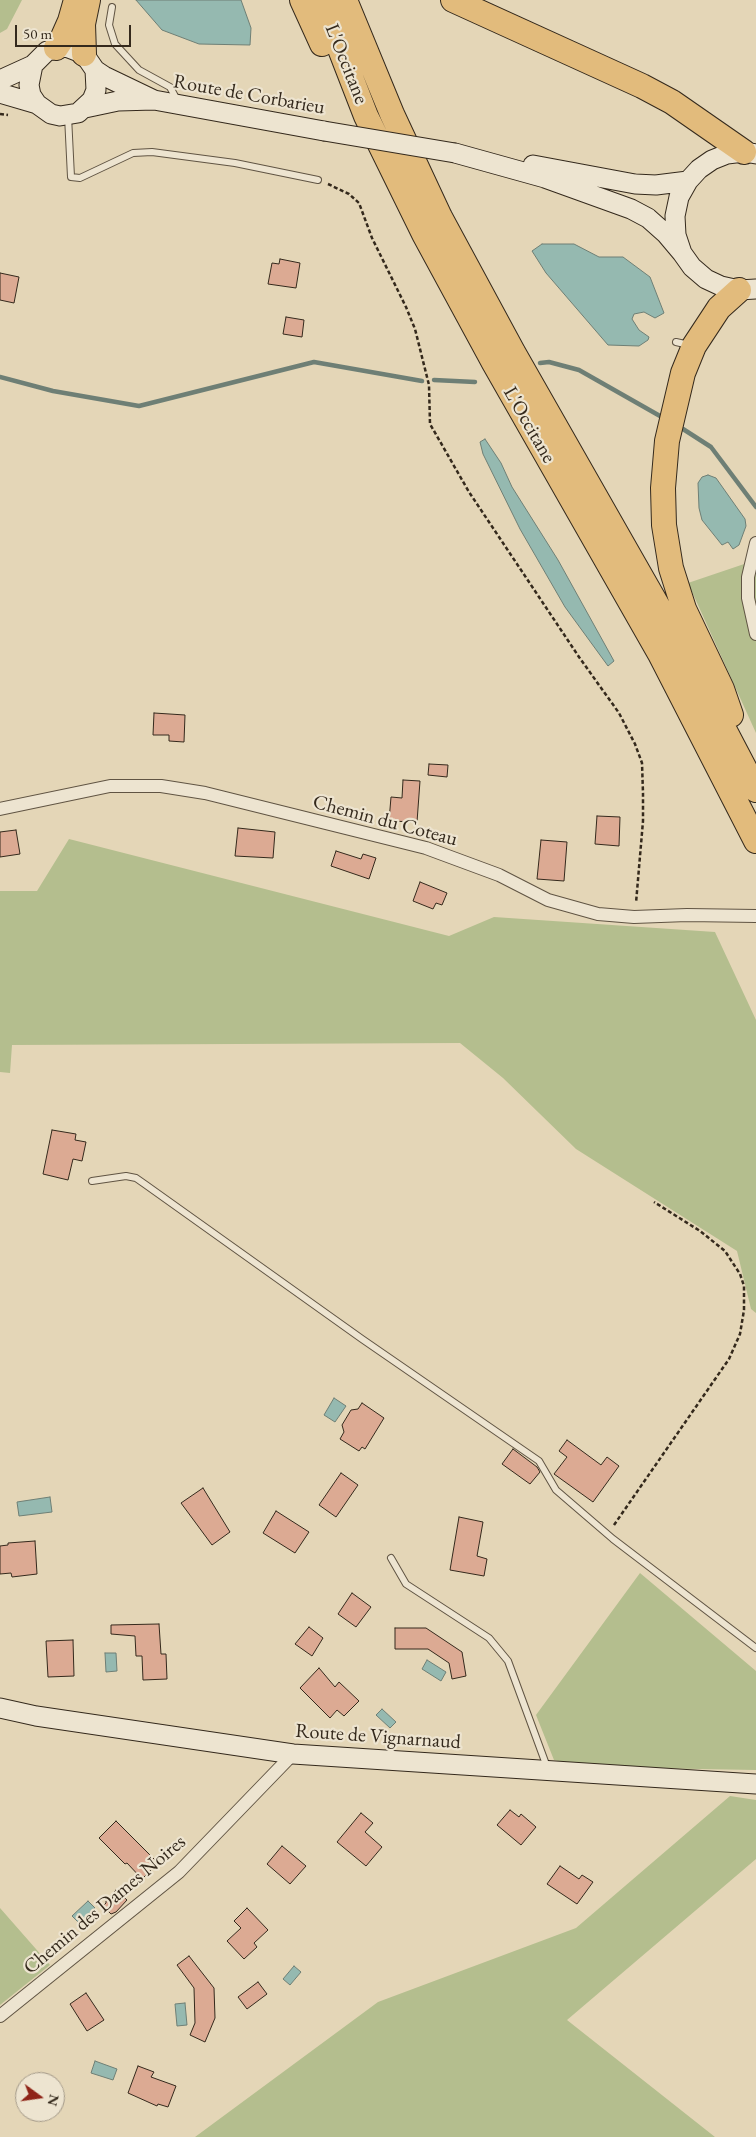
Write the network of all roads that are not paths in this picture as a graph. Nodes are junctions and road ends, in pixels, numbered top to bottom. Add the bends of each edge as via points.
1 (76, 0) edge
2 (88, 0) edge
3 (302, 0) edge
4 (321, 0) edge
5 (344, 0) edge
6 (453, 0) edge
7 (112, 7) dead end
8 (56, 48) junction
9 (89, 62) junction
10 (33, 65) junction
11 (0, 80) edge
12 (0, 93) edge
13 (154, 100) junction
14 (37, 104) junction
15 (181, 105) junction
16 (77, 112) junction
17 (752, 152) edge
18 (455, 153) junction
19 (318, 180) road end
20 (688, 181) junction
21 (424, 234) junction
22 (682, 253) junction
23 (747, 290) edge
24 (756, 543) edge
25 (756, 634) edge
26 (756, 782) edge
27 (756, 790) edge
28 (0, 810) edge
29 (756, 841) edge
30 (756, 916) edge
31 (92, 1181) dead end
32 (391, 1558) dead end
33 (756, 1648) edge
34 (0, 1708) edge
35 (293, 1754) junction
36 (548, 1770) junction
37 (756, 1784) edge
38 (0, 2016) edge

1 - 8 highway via 70,21
2 - 9 highway via 83,24
3 - 21 highway via 338,81
4 - 21 highway, L'Occitane via 366,116
5 - 27 highway, L'Occitane via 440,217 512,352 680,644
6 - 17 highway via 642,86
7 - 15 lane via 109,25 114,44 139,70 170,87
8 - 9 main road via 75,49
8 - 10 main road via 39,57
9 - 13 main road, Route de Corbarieu
9 - 16 main road via 97,80 96,90 92,100
10 - 11 main road
10 - 14 main road via 29,85
12 - 14 main road
13 - 15 main road, Route de Corbarieu
13 - 16 main road, Route de Corbarieu via 118,101
14 - 16 main road via 51,114
15 - 18 main road, Route de Corbarieu, bridge
16 - 19 lane via 71,177 80,178 133,153 152,152 235,163
17 - 20 main road via 727,154 712,160
18 - 20 main road, Route de Corbarieu via 635,184
18 - 22 main road, Route de Corbarieu via 545,178 631,209 648,218
20 - 22 main road via 679,198 675,216 676,235
21 - 29 highway, L'Occitane via 660,654
22 - 23 main road, Route de Corbarieu via 706,279 721,286
23 - 26 highway via 719,308 685,344 663,488 664,526 671,568 684,609 722,689
24 - 25 street via 748,577 748,598
28 - 30 street, Chemin du Coteau via 110,786 161,786 205,793 426,848 499,875 548,900 598,914 634,917
31 - 33 lane via 126,1176 136,1178 539,1461 556,1490 607,1534
32 - 36 lane via 406,1584 489,1638 508,1661
34 - 35 main road, Route de Vignarnaud
35 - 36 main road, Route de Vignarnaud
35 - 38 street, Chemin des Dames Noires via 179,1872
36 - 37 main road, Route de Vignarnaud

